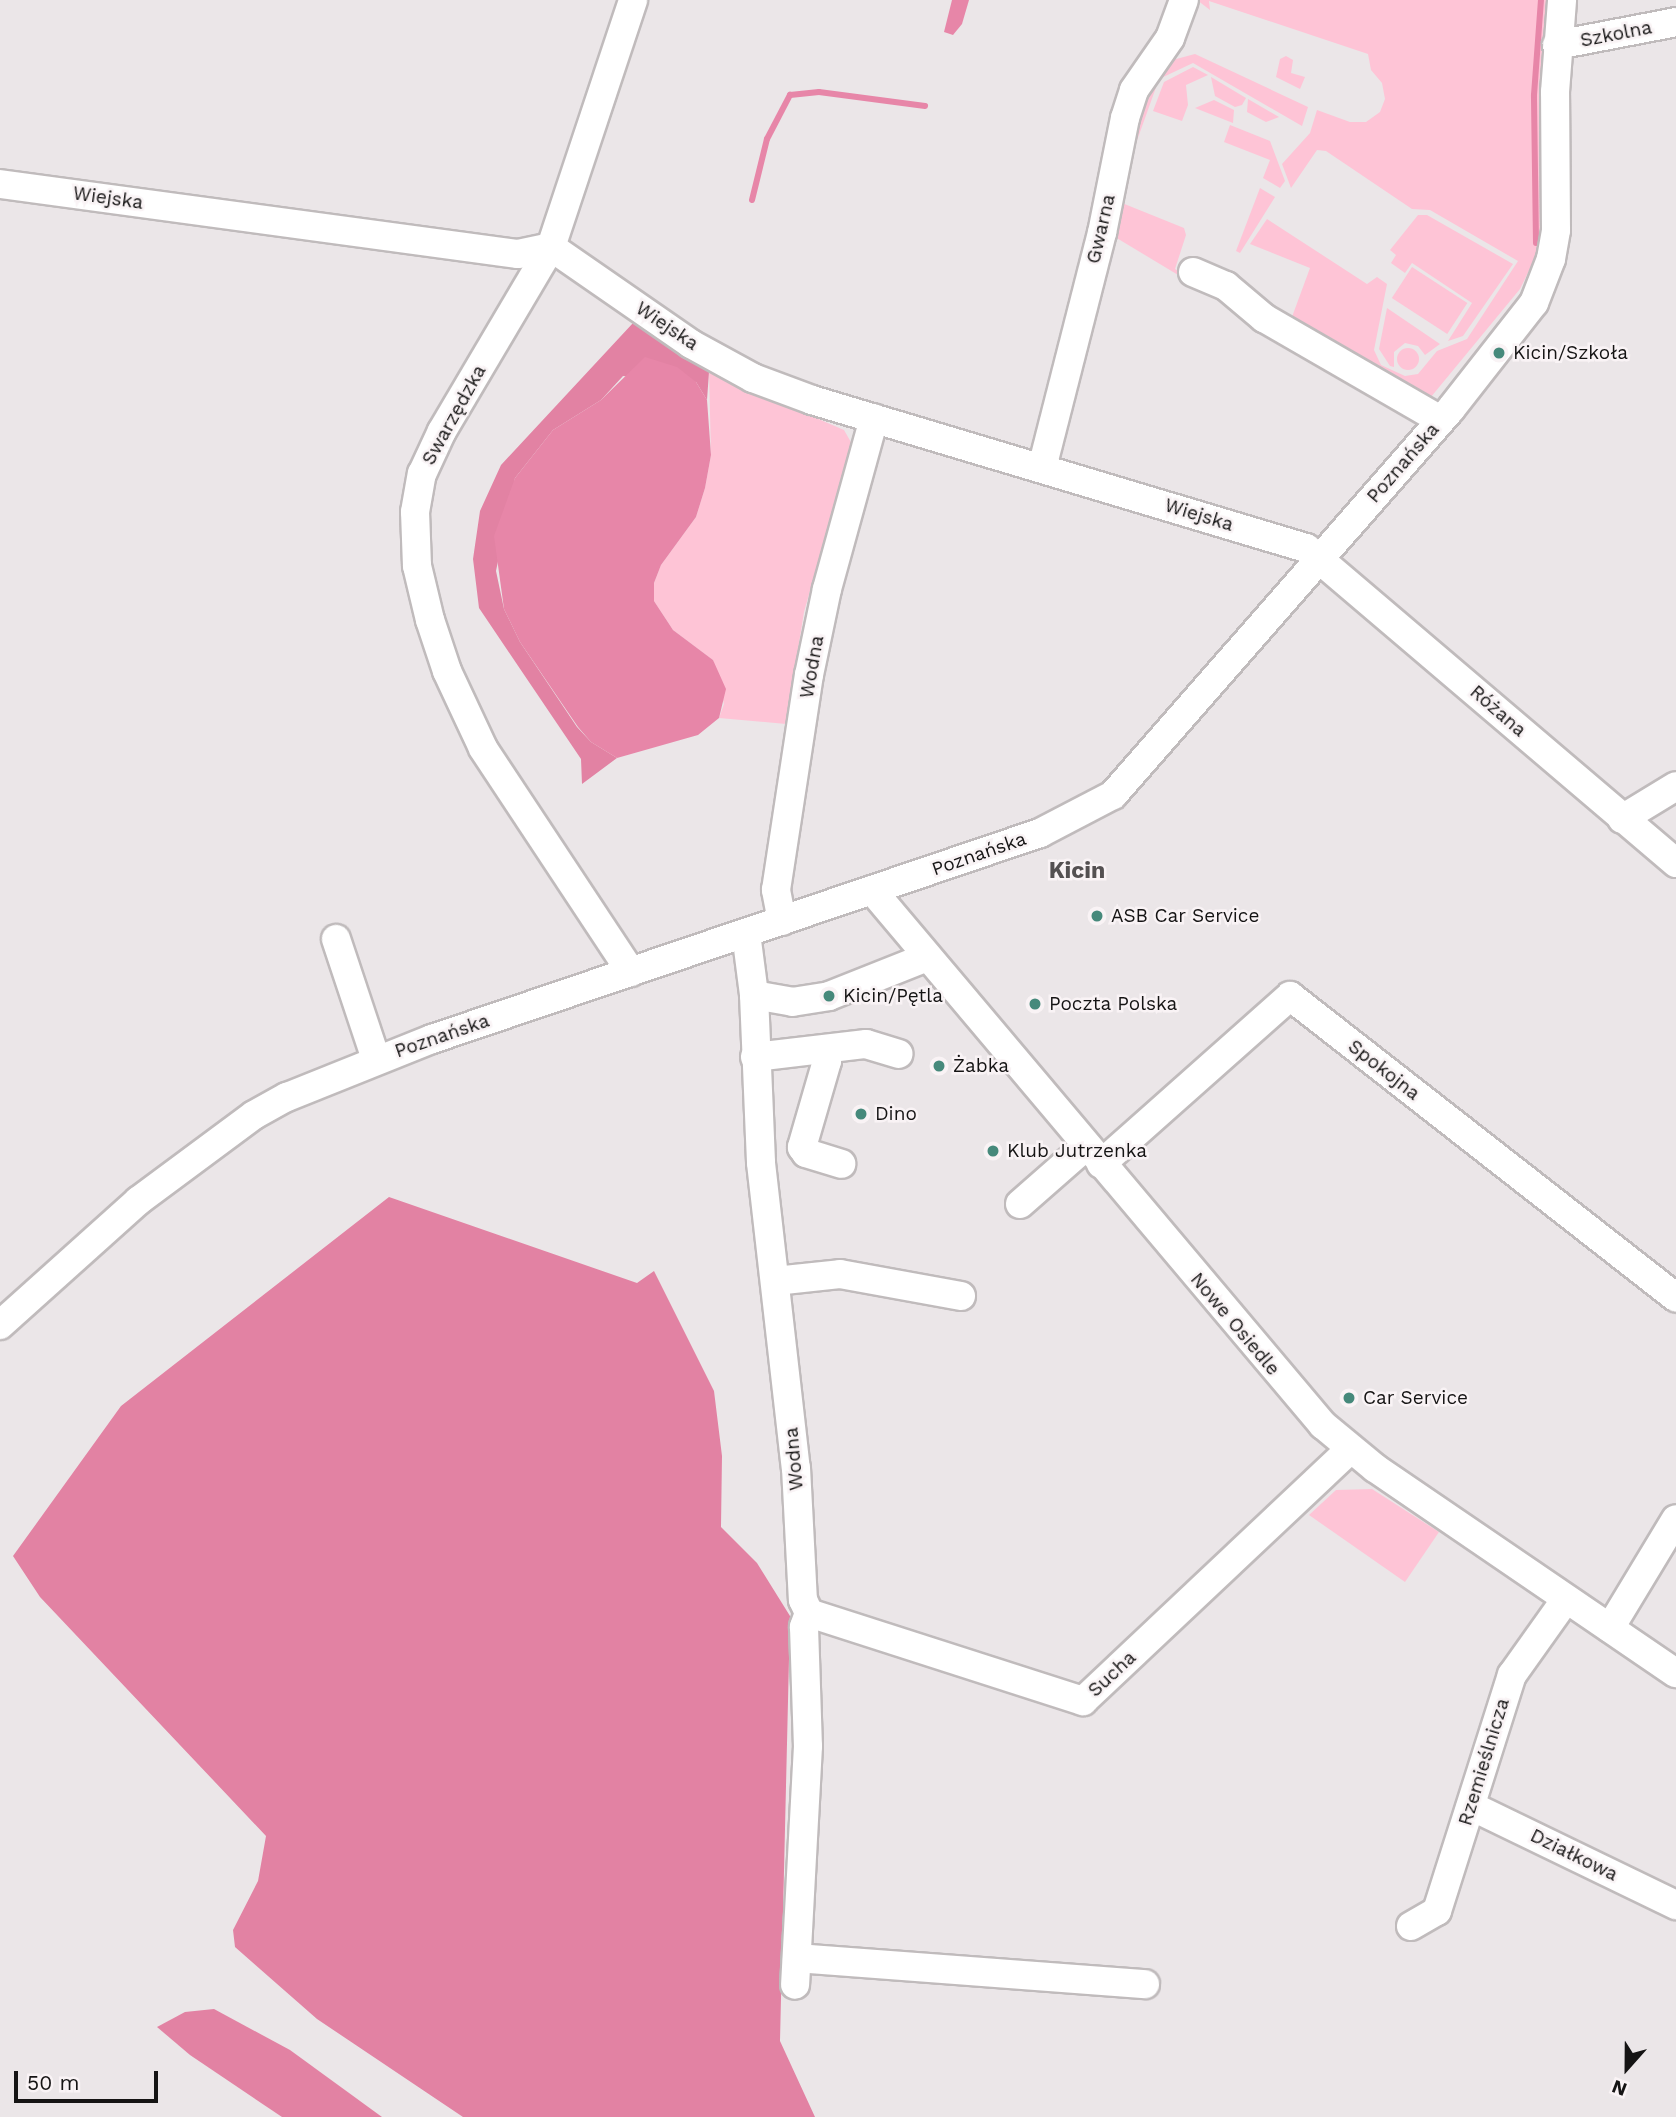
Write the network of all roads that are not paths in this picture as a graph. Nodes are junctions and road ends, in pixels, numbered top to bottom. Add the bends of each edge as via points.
1 (633, 0) edge
2 (1184, 0) edge
3 (1562, 0) edge
4 (1676, 22) edge
5 (1557, 45) junction
6 (0, 184) edge
7 (551, 247) junction
8 (1193, 272) dead end
9 (874, 418) junction
10 (1441, 420) junction
11 (1042, 468) junction
12 (1321, 558) junction
13 (1676, 786) edge
14 (1622, 819) junction
15 (1676, 863) edge
16 (872, 890) junction
17 (782, 921) junction
18 (746, 933) junction
19 (336, 939) dead end
20 (927, 957) junction
21 (631, 972) junction
22 (754, 995) junction
23 (826, 1049) junction
24 (899, 1054) dead end
25 (755, 1057) junction
26 (376, 1059) junction
27 (1093, 1155) junction
28 (841, 1164) dead end
29 (1020, 1204) dead end
30 (775, 1281) junction
31 (961, 1296) dead end
32 (1676, 1298) edge
33 (0, 1325) edge
34 (1350, 1449) junction
35 (1676, 1519) edge
36 (1566, 1599) junction
37 (809, 1613) junction
38 (1610, 1628) junction
39 (1676, 1673) edge
40 (1471, 1805) junction
41 (1676, 1905) edge
42 (1411, 1926) dead end
43 (1145, 1984) dead end

1 - 7 street, Swarzędzka
2 - 11 street, Gwarna via 1170,38 1134,90 1117,194
3 - 5 street, Poznańska
4 - 5 street, Szkolna
5 - 10 street, Poznańska via 1556,230 1551,259 1519,326
6 - 7 street, Wiejska via 518,254
7 - 9 street, Wiejska via 691,344 747,374
7 - 21 street, Swarzędzka via 422,474 415,512 417,566 447,671 483,748
8 - 10 street via 1226,286 1264,318
9 - 11 street, Wiejska
9 - 17 street, Wodna via 827,589 809,675 776,890
10 - 12 street, Poznańska
11 - 12 street, Wiejska via 1306,548
12 - 14 street, Różana
12 - 16 street, Poznańska via 1113,796 1040,833
13 - 14 street
14 - 15 street, Różana
16 - 17 street, Poznańska
16 - 20 street, Nowe Osiedle
17 - 18 street, Poznańska
18 - 21 street, Poznańska
18 - 22 street, Wodna
19 - 26 street
20 - 22 street via 829,996 792,1002
20 - 27 street, Nowe Osiedle
21 - 26 street, Poznańska
22 - 25 street, Wodna
23 - 24 street via 866,1044
23 - 25 street
23 - 28 street via 827,1061 802,1147 806,1153
25 - 30 street, Wodna
26 - 33 street, Poznańska via 287,1097 220,1139 138,1201
27 - 29 street
27 - 32 street, Spokojna via 1290,996
27 - 34 street, Nowe Osiedle via 1294,1395
30 - 31 street via 840,1274
30 - 37 street, Wodna via 796,1468 803,1600
34 - 36 street, Nowe Osiedle
34 - 37 street, Sucha via 1083,1701
35 - 38 street
36 - 38 street, Nowe Osiedle
36 - 40 street, Rzemieślnicza via 1512,1675
37 - 43 street, Wodna via 804,1627 808,1746 796,1971
38 - 39 street, Nowe Osiedle
40 - 41 street, Działkowa
40 - 42 street, Rzemieślnicza via 1437,1910

